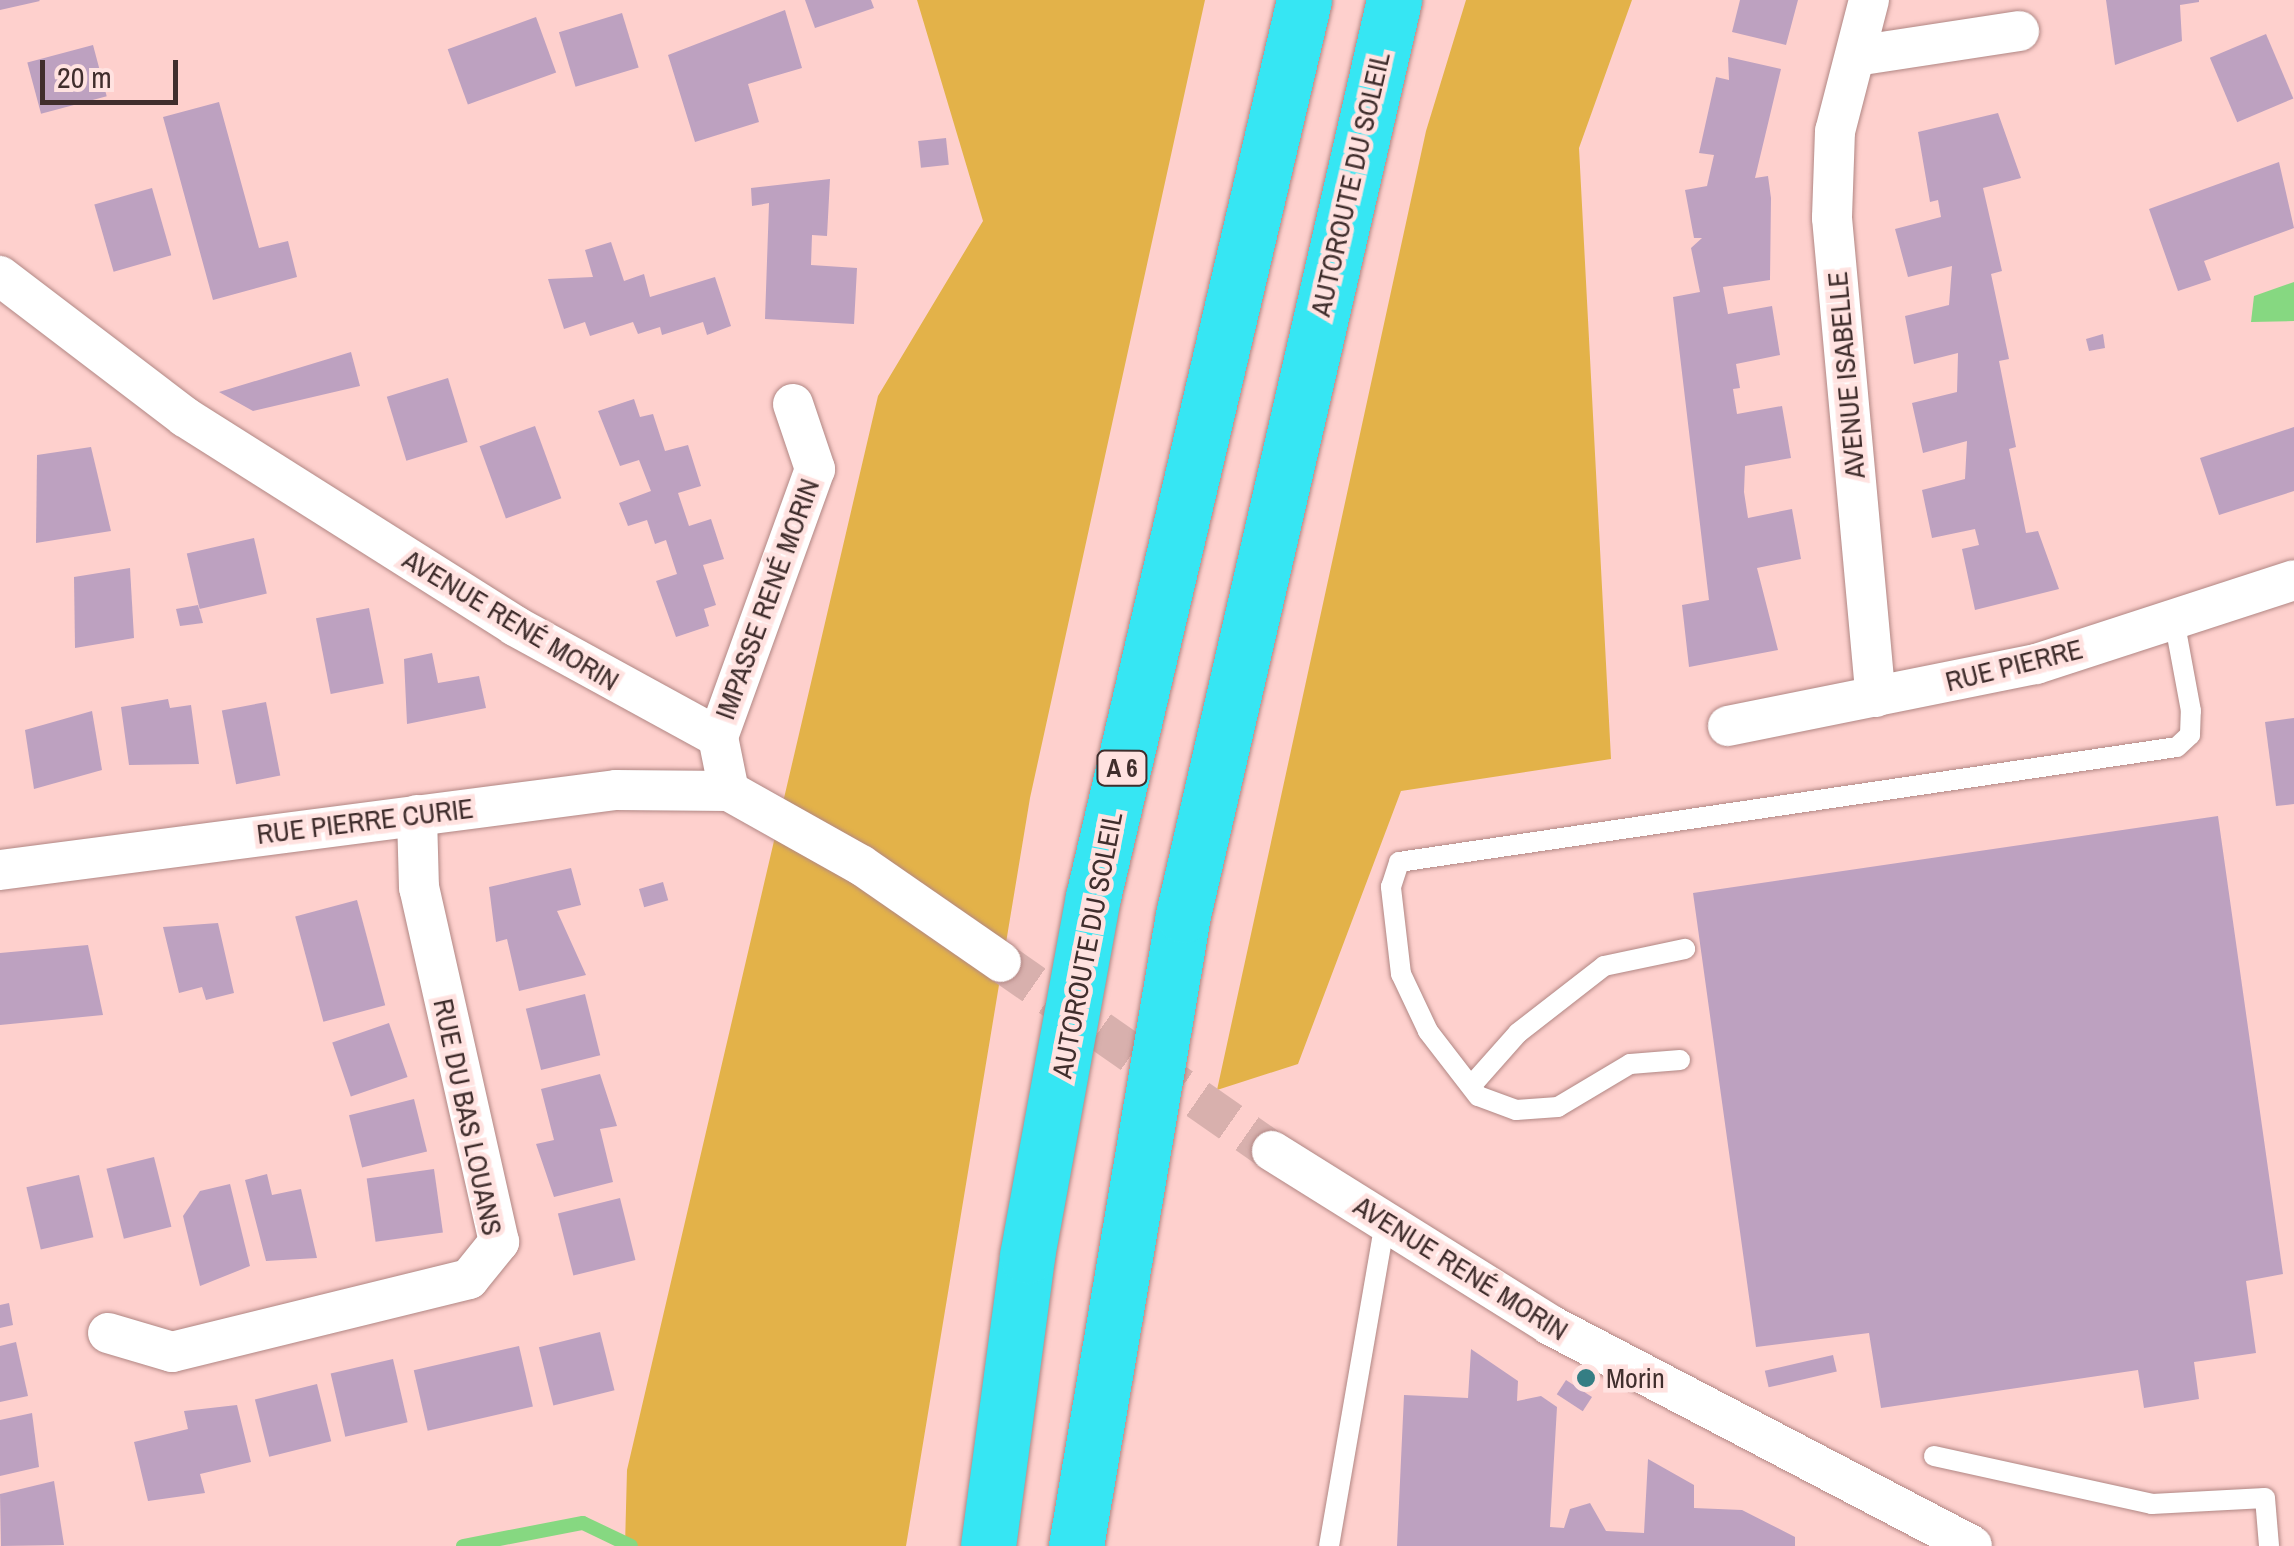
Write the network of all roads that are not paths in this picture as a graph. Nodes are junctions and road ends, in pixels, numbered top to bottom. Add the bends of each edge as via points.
1 (1304, 0) edge
2 (1394, 0) edge
3 (1869, 0) edge
4 (2019, 31) dead end
5 (1856, 56) junction
6 (0, 276) edge
7 (794, 404) dead end
8 (2294, 580) edge
9 (2174, 619) junction
10 (1876, 697) junction
11 (1728, 726) dead end
12 (718, 737) junction
13 (729, 791) junction
14 (417, 815) junction
15 (1, 862) edge
16 (1685, 948) dead end
17 (1001, 962) tunnel mouth
18 (1680, 1060) dead end
19 (1471, 1086) junction
20 (1272, 1151) tunnel mouth
21 (1385, 1222) junction
22 (108, 1333) dead end
23 (1934, 1456) dead end
24 (988, 1546) edge
25 (1076, 1546) edge
26 (1329, 1546) edge
27 (1972, 1546) edge
28 (2269, 1546) edge

1 - 24 highway, AUTOROUTE DU SOLEIL / A 6 via 1093,896 1028,1256
2 - 25 highway, AUTOROUTE DU SOLEIL via 1183,916
3 - 5 street, AVENUE ISABELLE
4 - 5 street
5 - 10 street, AVENUE ISABELLE via 1836,131 1832,218
6 - 12 street, AVENUE RENÉ MORIN via 185,417 515,626
7 - 12 street, IMPASSE RENÉ MORIN via 815,469
8 - 9 street, RUE PIERRE
9 - 10 street, RUE PIERRE via 2036,664
9 - 19 lane via 2190,710 2190,735 2177,747 1399,862 1391,887 1401,974
10 - 11 street, RUE PIERRE
12 - 13 street
13 - 14 street, RUE PIERRE CURIE via 616,790
13 - 17 street via 861,865
14 - 15 street, RUE PIERRE CURIE
14 - 22 street, RUE DU BAS LOUANS via 419,888 499,1242 469,1278 172,1352
16 - 19 lane via 1604,966 1518,1033
18 - 19 lane via 1630,1064 1558,1108 1516,1110
20 - 21 street, AVENUE RENÉ MORIN
21 - 26 lane
21 - 27 street, AVENUE RENÉ MORIN via 1765,1445
23 - 28 lane via 2152,1504 2265,1498

